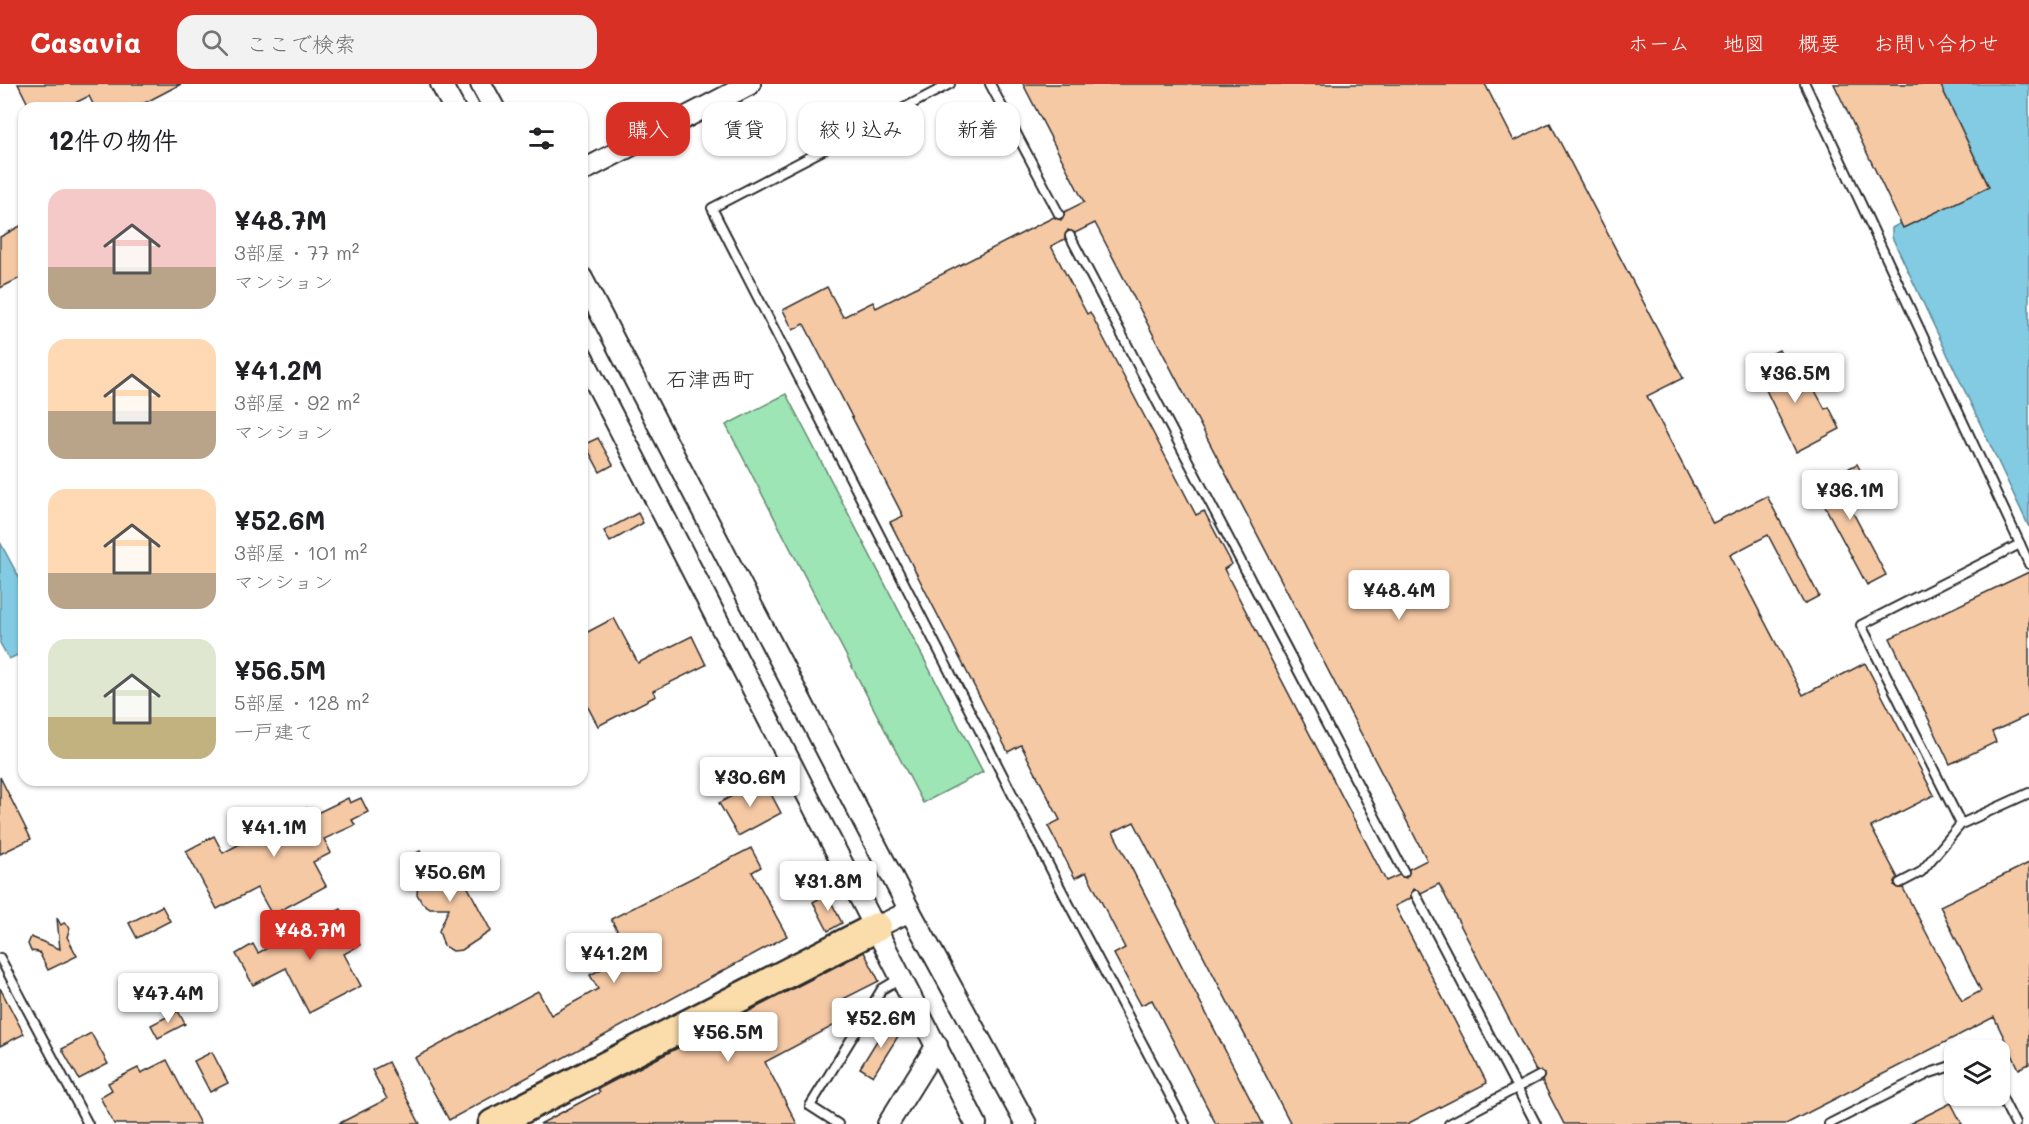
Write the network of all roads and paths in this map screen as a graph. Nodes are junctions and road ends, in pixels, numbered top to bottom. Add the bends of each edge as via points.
1 (441, 84) edge
2 (481, 84) edge
3 (750, 84) edge
4 (950, 84) edge
5 (990, 84) edge
6 (1805, 84) edge
7 (451, 102) edge
8 (491, 102) edge
9 (588, 168) edge
10 (1059, 214) dead end
11 (1070, 236) dead end
12 (588, 290) edge
13 (588, 368) edge
14 (2020, 544) junction
15 (2029, 564) edge
16 (2029, 793) edge
17 (1961, 824) junction
18 (1404, 872) dead end
19 (1900, 883) dead end
20 (1416, 895) dead end
21 (910, 910) junction
22 (876, 927) junction
23 (0, 958) edge
24 (903, 978) junction
25 (937, 1045) junction
26 (984, 1047) junction
27 (1944, 1068) edge
28 (1539, 1076) dead end
29 (1517, 1089) junction
30 (2006, 1106) edge
31 (88, 1124) edge
32 (493, 1124) edge
33 (838, 1124) edge
34 (888, 1124) edge
35 (976, 1124) edge
36 (1026, 1124) edge
37 (1036, 1124) edge
38 (1185, 1124) edge
39 (1449, 1124) edge
40 (1536, 1124) edge
41 (1828, 1124) edge
42 (2015, 1124) edge

1 - 7 street
2 - 8 street
3 - 9 street
4 - 38 lane via 712,208
5 - 10 lane
6 - 14 lane
11 - 18 lane
12 - 21 street
13 - 22 street
14 - 15 lane
14 - 17 lane via 1861,625
16 - 17 lane
17 - 19 lane via 1921,872
20 - 29 lane
21 - 22 street
21 - 26 street
22 - 24 street
22 - 32 highway
23 - 31 lane
24 - 25 street
24 - 33 lane via 882,989 810,1106
25 - 34 street
25 - 35 street
26 - 36 street
26 - 37 street
27 - 41 lane
28 - 29 lane
29 - 39 lane
29 - 40 lane
30 - 42 lane

